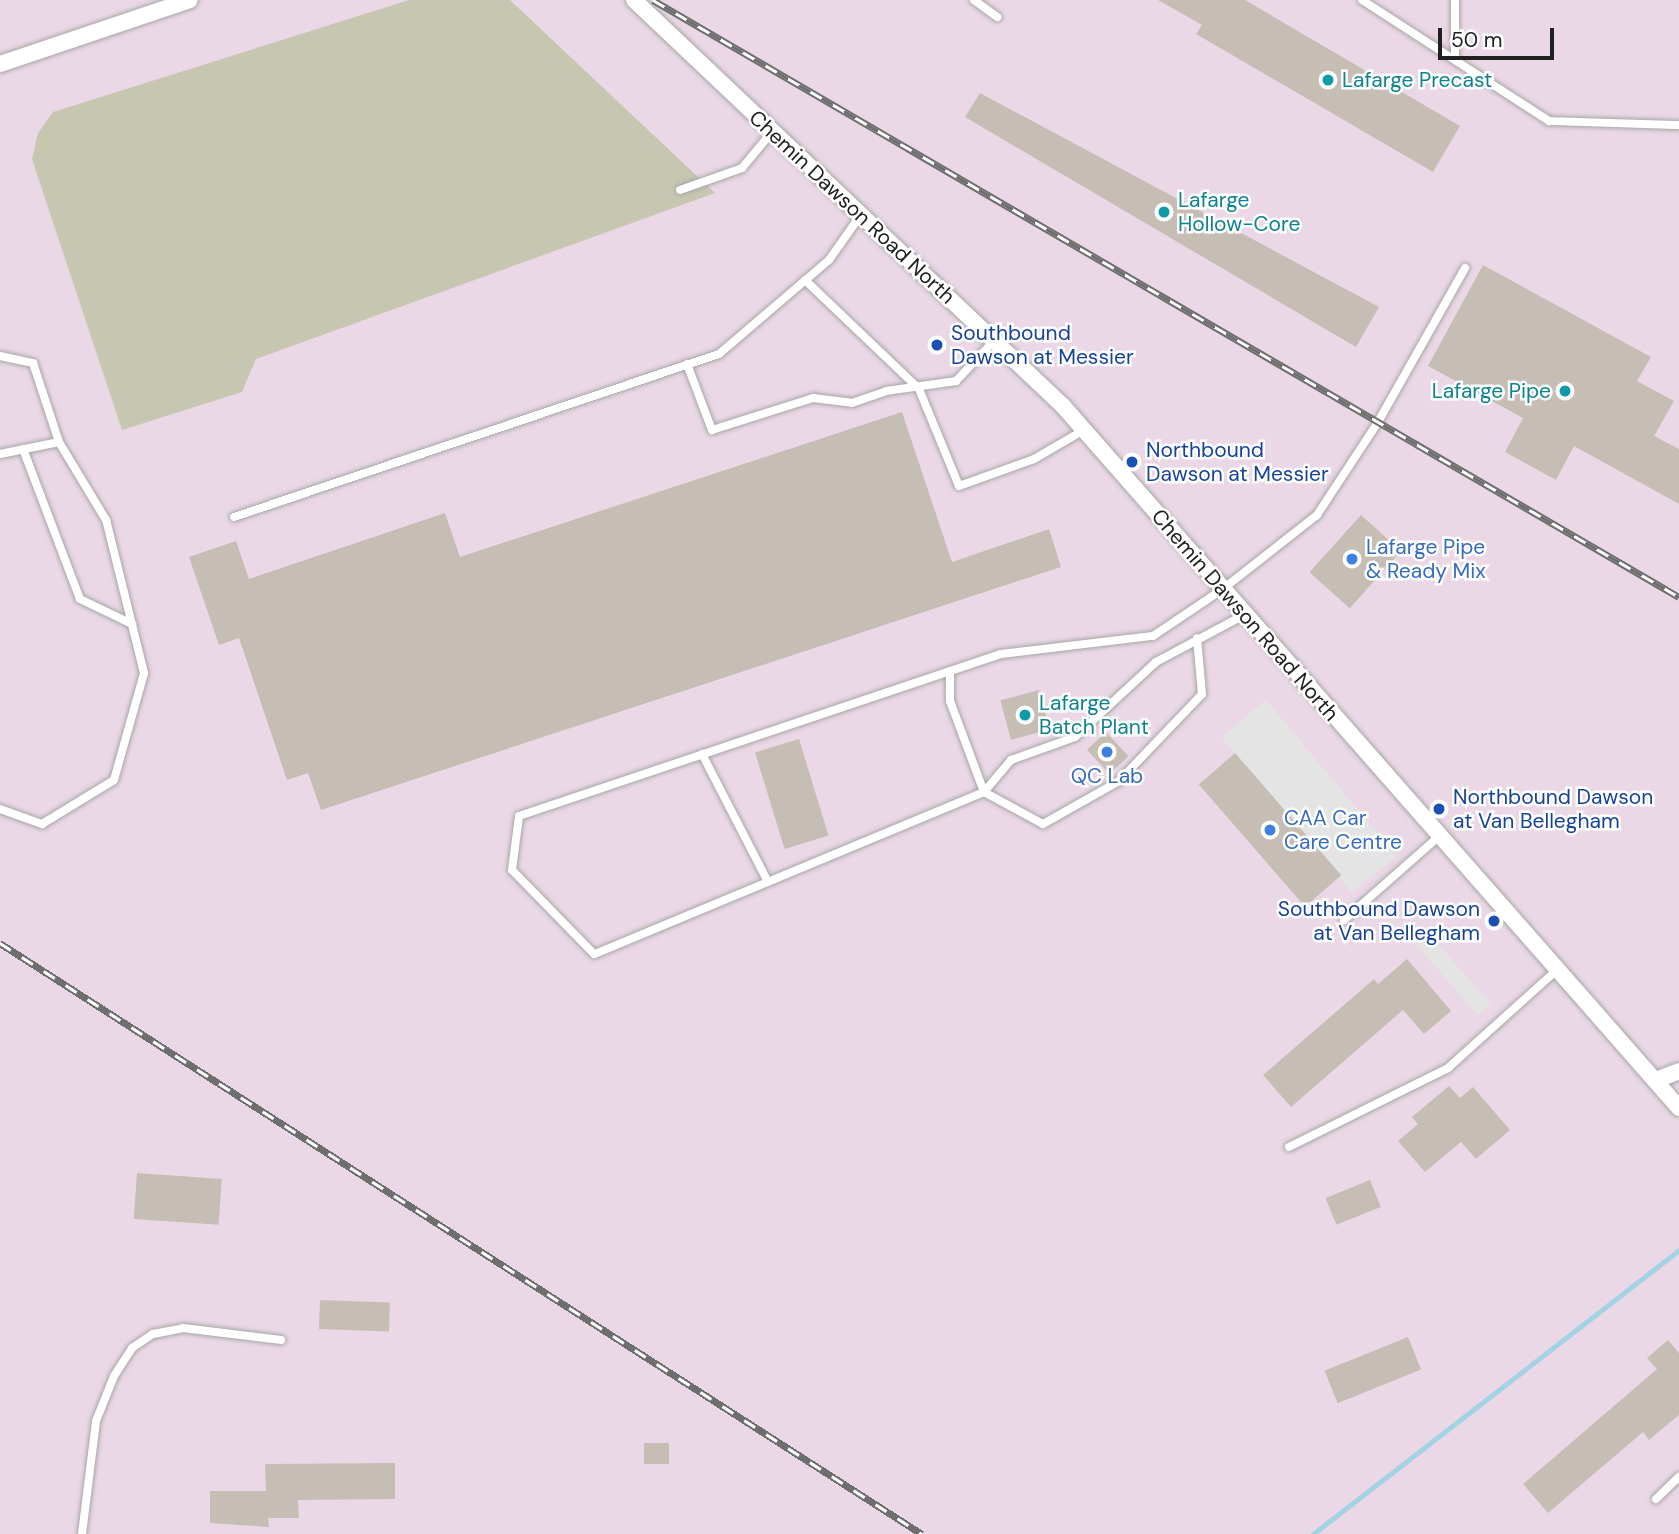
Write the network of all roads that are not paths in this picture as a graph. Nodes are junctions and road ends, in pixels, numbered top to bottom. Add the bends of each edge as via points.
1 (190, 0) edge
2 (634, 0) edge
3 (974, 0) edge
4 (1362, 0) edge
5 (1455, 0) edge
6 (997, 17) dead end
7 (1455, 58) junction
8 (0, 64) edge
9 (1679, 124) edge
10 (772, 132) junction
11 (680, 190) dead end
12 (860, 216) junction
13 (1465, 268) dead end
14 (805, 280) junction
15 (994, 341) junction
16 (0, 356) edge
17 (687, 364) junction
18 (919, 389) junction
19 (1084, 430) junction
20 (59, 442) junction
21 (23, 449) junction
22 (0, 454) edge
23 (234, 517) dead end
24 (1223, 589) junction
25 (1244, 615) junction
26 (132, 624) junction
27 (1197, 638) junction
28 (950, 671) junction
29 (702, 754) junction
30 (984, 792) junction
31 (0, 809) edge
32 (1438, 837) junction
33 (768, 882) junction
34 (1343, 920) dead end
35 (1557, 970) junction
36 (1679, 1071) edge
37 (1656, 1080) junction
38 (1679, 1108) edge
39 (1289, 1147) dead end
40 (281, 1340) dead end
41 (1679, 1477) edge
42 (1656, 1499) dead end
43 (82, 1534) edge

1 - 8 street
2 - 10 street, Chemin Dawson Road North
3 - 6 lane
4 - 7 lane
5 - 7 lane
7 - 9 lane via 1549,121
10 - 11 lane via 742,169
10 - 12 street, Chemin Dawson Road North
12 - 14 lane via 829,260
12 - 15 street, Chemin Dawson Road North
13 - 24 lane via 1378,422 1317,515
14 - 17 lane via 719,354
14 - 18 lane
15 - 18 lane via 956,381
15 - 19 street, Chemin Dawson Road North
16 - 20 lane via 33,363
17 - 18 lane via 712,430 813,398 852,403 886,391
17 - 23 lane
18 - 19 lane via 959,486 1034,459
19 - 24 street, Chemin Dawson Road North
20 - 21 lane
20 - 26 lane via 106,520
21 - 22 lane
21 - 26 lane via 80,599
24 - 25 street, Chemin Dawson Road North
24 - 28 lane via 1153,636 1001,654
25 - 27 lane
25 - 32 street, Chemin Dawson Road North
26 - 31 lane via 144,673 114,780 42,824
27 - 30 lane via 1156,662 1075,737 1010,760
27 - 30 lane via 1202,695 1119,781 1043,824
28 - 29 lane
28 - 30 lane via 950,701
29 - 33 lane
29 - 33 lane via 519,816 512,870 594,954
30 - 33 lane
32 - 34 lane
32 - 35 street, Chemin Dawson Road North
35 - 37 street, Chemin Dawson Road North
35 - 39 lane via 1448,1068
36 - 37 street
37 - 38 street, Chemin Dawson Road North
40 - 43 lane via 183,1328 153,1334 132,1348 114,1376 96,1421
41 - 42 lane

